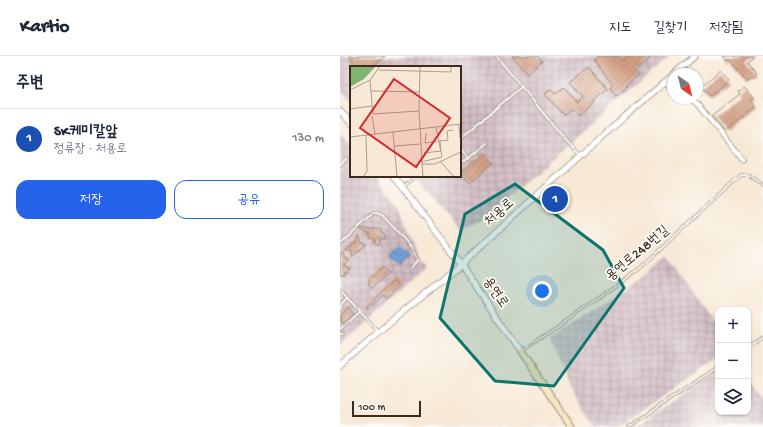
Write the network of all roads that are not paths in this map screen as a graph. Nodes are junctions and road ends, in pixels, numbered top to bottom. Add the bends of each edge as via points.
1 (496, 56) edge
2 (695, 56) edge
3 (681, 68) edge
4 (665, 82) edge
5 (522, 87) junction
6 (698, 104) edge
7 (340, 111) edge
8 (350, 122) edge
9 (461, 138) edge
10 (487, 143) dead end
11 (461, 150) edge
12 (581, 156) junction
13 (347, 158) dead end
14 (468, 158) junction
15 (742, 159) dead end
16 (461, 163) edge
17 (340, 165) edge
18 (395, 177) edge
19 (415, 177) edge
20 (763, 185) edge
21 (402, 187) junction
22 (340, 245) edge
23 (461, 264) junction
24 (411, 267) dead end
25 (340, 290) edge
26 (347, 298) junction
27 (340, 308) edge
28 (360, 312) junction
29 (340, 329) edge
30 (379, 332) junction
31 (763, 336) edge
32 (751, 345) edge
33 (520, 351) junction
34 (340, 366) edge
35 (715, 369) edge
36 (572, 427) edge
37 (629, 427) edge

1 - 5 lane
2 - 3 street, 처용로
4 - 12 street, 처용로
5 - 9 lane
5 - 12 lane
6 - 15 street
7 - 8 street
10 - 14 lane
11 - 14 lane
12 - 23 street, 처용로
13 - 17 lane
14 - 16 lane
18 - 21 street, 용연로
19 - 21 lane
20 - 33 lane, 용연로248번길 via 748,175 741,175 639,269
21 - 23 street, 용연로
22 - 24 lane via 374,214 379,213 412,250 417,261
23 - 30 street, 처용로
23 - 33 street, 용연로
25 - 26 lane
26 - 27 lane
26 - 28 lane
28 - 29 lane
28 - 30 lane
30 - 34 street, 처용로
31 - 32 lane
33 - 36 main road, 용연로
35 - 37 lane

